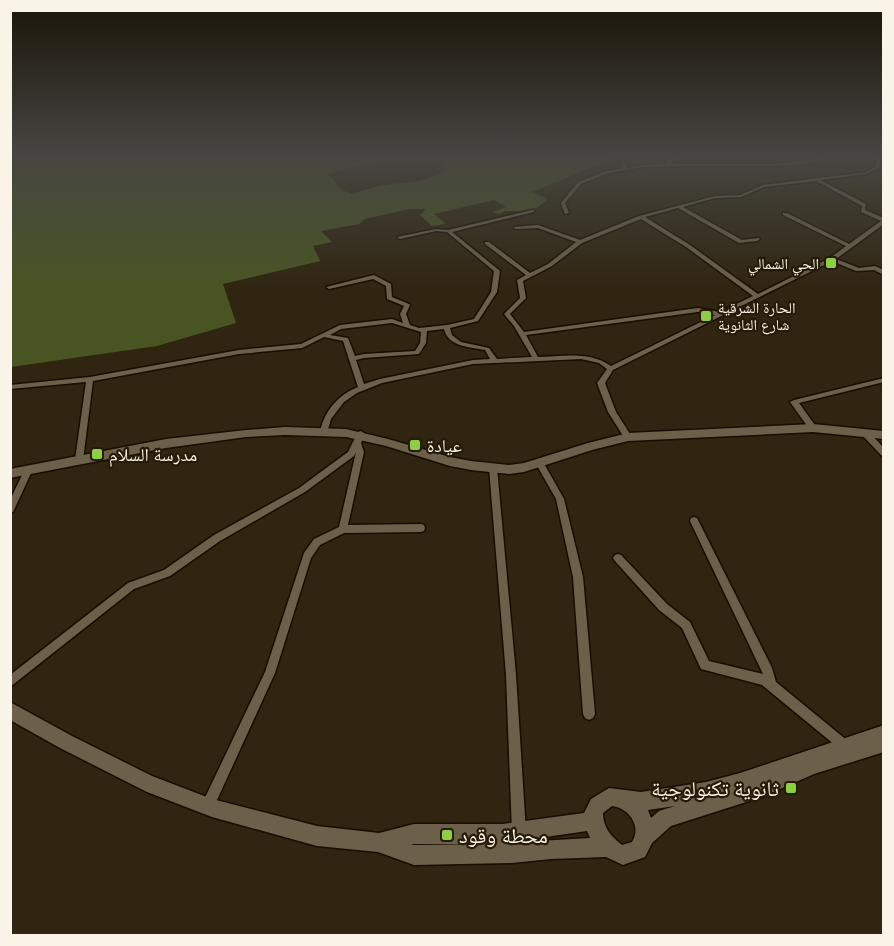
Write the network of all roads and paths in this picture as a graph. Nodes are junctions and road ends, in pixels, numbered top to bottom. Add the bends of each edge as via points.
1 (564, 200) edge
2 (704, 200) edge
3 (853, 200) edge
4 (679, 207) junction
5 (532, 211) dead end
6 (567, 213) dead end
7 (785, 214) dead end
8 (641, 217) junction
9 (884, 220) edge
10 (516, 228) dead end
11 (448, 231) junction
12 (400, 237) dead end
13 (757, 239) dead end
14 (580, 242) junction
15 (487, 243) dead end
16 (849, 246) junction
17 (832, 259) junction
18 (884, 273) edge
19 (530, 275) junction
20 (329, 287) dead end
21 (757, 296) junction
22 (720, 314) junction
23 (407, 326) junction
24 (447, 327) junction
25 (424, 330) junction
26 (522, 334) junction
27 (326, 336) junction
28 (353, 359) junction
29 (536, 359) junction
30 (495, 361) junction
31 (611, 369) junction
32 (90, 379) junction
33 (884, 380) edge
34 (10, 387) edge
35 (362, 388) junction
36 (813, 428) junction
37 (324, 431) junction
38 (865, 433) junction
39 (884, 435) edge
40 (628, 437) junction
41 (359, 439) junction
42 (884, 453) edge
43 (79, 460) junction
44 (539, 462) junction
45 (493, 468) junction
46 (28, 471) junction
47 (10, 474) edge
48 (10, 510) edge
49 (694, 521) dead end
50 (421, 528) dead end
51 (344, 529) junction
52 (618, 558) dead end
53 (10, 682) edge
54 (772, 686) junction
55 (10, 710) edge
56 (589, 714) dead end
57 (884, 733) edge
58 (884, 743) edge
59 (844, 746) junction
60 (630, 802) junction
61 (207, 806) junction
62 (594, 821) junction
63 (519, 832) junction
64 (645, 836) junction
65 (378, 842) junction
66 (607, 847) junction

1 - 6 street
2 - 4 street
3 - 9 street via 864,206 863,211
4 - 8 street
4 - 13 street via 741,242
5 - 11 street
7 - 16 street
8 - 14 street
8 - 21 street
9 - 16 street
10 - 14 street via 538,226
11 - 12 street
11 - 24 street via 497,271 494,292 476,320
14 - 19 street
15 - 19 street
16 - 17 street
17 - 18 street via 858,270 875,268
17 - 21 street
19 - 26 street via 520,280 523,298 507,314
20 - 23 street via 374,277 389,285 392,301 407,305
21 - 22 street
22 - 26 street via 698,310
22 - 31 street
23 - 25 street
23 - 27 street via 392,321 340,327
24 - 25 street
24 - 30 street via 449,336 459,343 487,349
25 - 28 street via 417,353
26 - 29 street
27 - 28 street via 346,339
27 - 32 street via 302,346 239,352
28 - 35 street
29 - 30 street
29 - 31 street via 581,357
30 - 35 street via 473,362
31 - 40 street via 601,383 603,393
32 - 34 street
32 - 43 street
33 - 36 street via 794,402
35 - 37 street via 332,410
36 - 38 street
36 - 40 street
37 - 41 street
37 - 43 street via 209,438
38 - 39 street
38 - 42 street
40 - 44 street
41 - 45 street via 469,467
41 - 51 street via 360,452
41 - 53 street via 351,454 302,490 218,538 168,573 131,586
43 - 46 street
44 - 45 street via 515,469
44 - 56 street via 560,499 578,577
45 - 63 street via 511,675
46 - 47 street
46 - 48 street
49 - 54 street
50 - 51 street
51 - 61 street via 317,542 307,556 270,673
52 - 54 street via 686,626 705,665 765,680
54 - 59 street
55 - 61 street via 147,783
57 - 59 street
58 - 64 street via 666,818
59 - 60 street via 735,784 685,796
60 - 62 street via 622,797 605,798 599,803
60 - 64 street via 643,818
61 - 65 street via 317,836
62 - 63 street
62 - 66 street
63 - 65 street via 414,834
64 - 66 street via 638,850 631,854 623,855
65 - 66 street via 414,855

